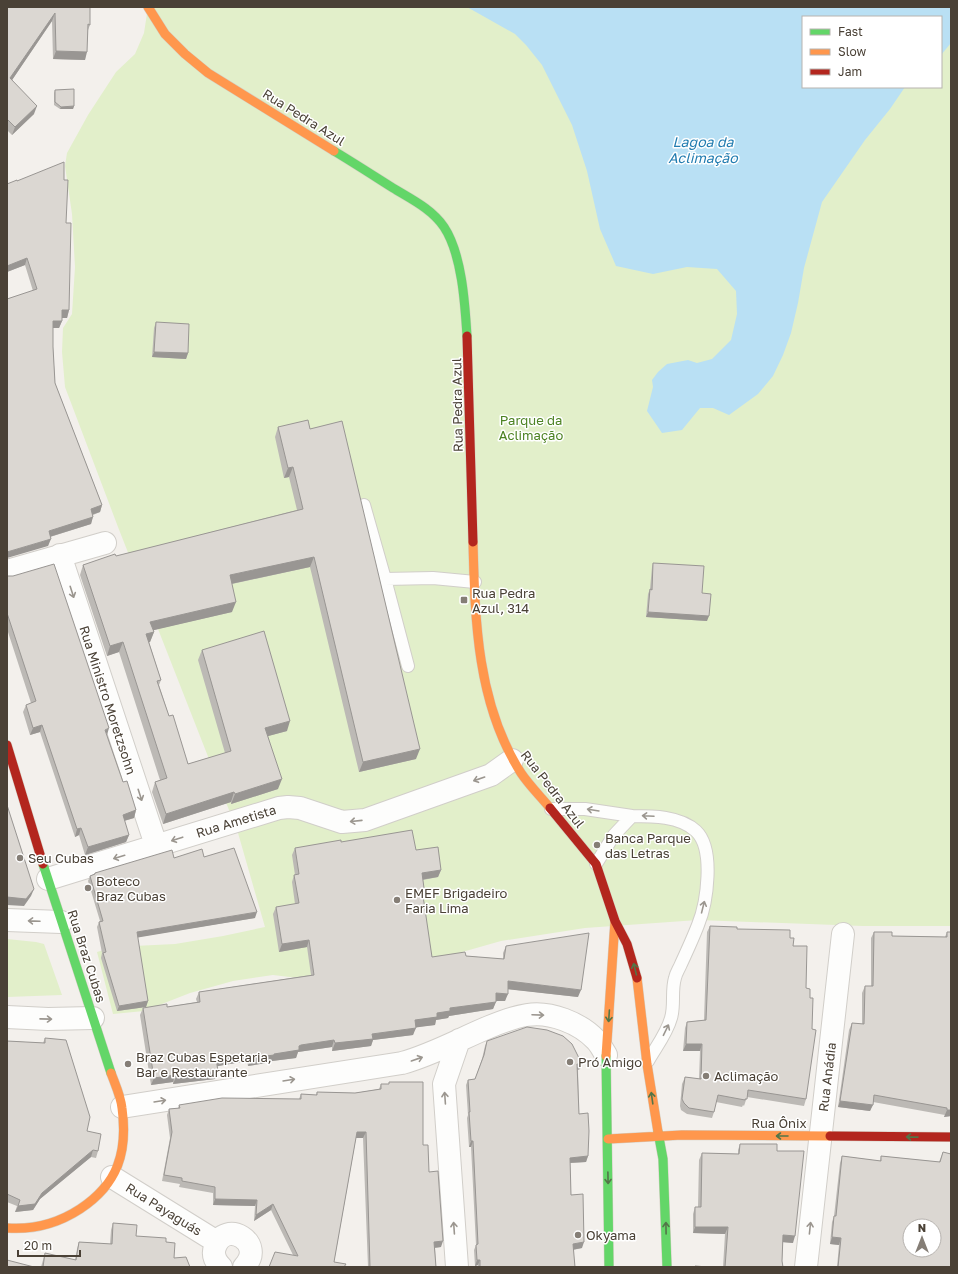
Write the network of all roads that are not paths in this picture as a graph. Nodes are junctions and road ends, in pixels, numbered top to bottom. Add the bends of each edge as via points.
1 (148, 7) edge
2 (364, 505) edge
3 (105, 543) dead end
4 (60, 555) junction
5 (7, 571) edge
6 (385, 579) junction
7 (474, 582) junction
8 (408, 666) dead end
9 (7, 745) edge
10 (512, 760) junction
11 (551, 809) junction
12 (632, 816) junction
13 (156, 845) junction
14 (596, 864) junction
15 (48, 879) junction
16 (7, 920) edge
17 (615, 921) junction
18 (62, 922) junction
19 (843, 934) dead end
20 (7, 1017) edge
21 (93, 1018) junction
22 (459, 1040) junction
23 (606, 1055) junction
24 (647, 1064) junction
25 (122, 1107) junction
26 (659, 1136) junction
27 (820, 1136) junction
28 (951, 1137) edge
29 (608, 1139) junction
30 (112, 1176) junction
31 (7, 1228) edge
32 (217, 1242) junction
33 (221, 1267) edge
34 (244, 1267) edge
35 (457, 1267) edge
36 (609, 1267) edge
37 (667, 1267) edge
38 (806, 1267) edge

1 - 7 street, Rua Pedra Azul via 165,34 208,73 426,208 443,226 454,248 462,283 468,336
2 - 6 lane
3 - 4 street
4 - 5 street
4 -> 13 street, Rua Ministro Moretzsohn
6 - 7 lane via 433,578
6 - 8 lane
7 - 10 street, Rua Pedra Azul via 487,694
9 - 15 street, Rua Braz Cubas
10 - 11 street, Rua Pedra Azul
10 -> 13 street, Rua Ametista via 491,775 364,820 342,822 300,808 283,807
12 -> 11 lane via 586,809
11 - 14 street, Rua Pedra Azul
12 - 14 lane via 614,835
24 -> 12 lane via 667,1029 671,1017 675,978 699,924 708,879 707,861 703,842 696,831 682,822 650,816
13 -> 15 street, Rua Ametista
14 - 17 street, Rua Pedra Azul
15 - 18 street, Rua Braz Cubas
18 -> 16 street
17 -> 23 street
24 -> 17 street via 634,961
18 - 21 street, Rua Braz Cubas
19 - 27 street, Rua Anádia
20 -> 21 street
21 - 25 street, Rua Braz Cubas
22 -> 23 street via 527,1014 547,1015 576,1025 596,1040
25 -> 22 street via 402,1063
35 -> 22 street via 444,1084
23 - 29 street
26 -> 24 street
25 - 30 street, Rua Braz Cubas via 121,1152
27 -> 26 street, Rua Ônix
26 - 29 street, Rua Ônix
37 -> 26 street via 663,1159
28 -> 27 street, Rua Ônix
38 -> 27 street, Rua Anádia
29 -> 36 street
30 - 31 street, Rua Braz Cubas via 99,1195 72,1214 43,1226
30 - 32 street, Rua Payaguás
32 - 33 street, Rua Payaguás via 214,1257
32 - 34 street, Rua Payaguás via 230,1234 245,1239 251,1253

